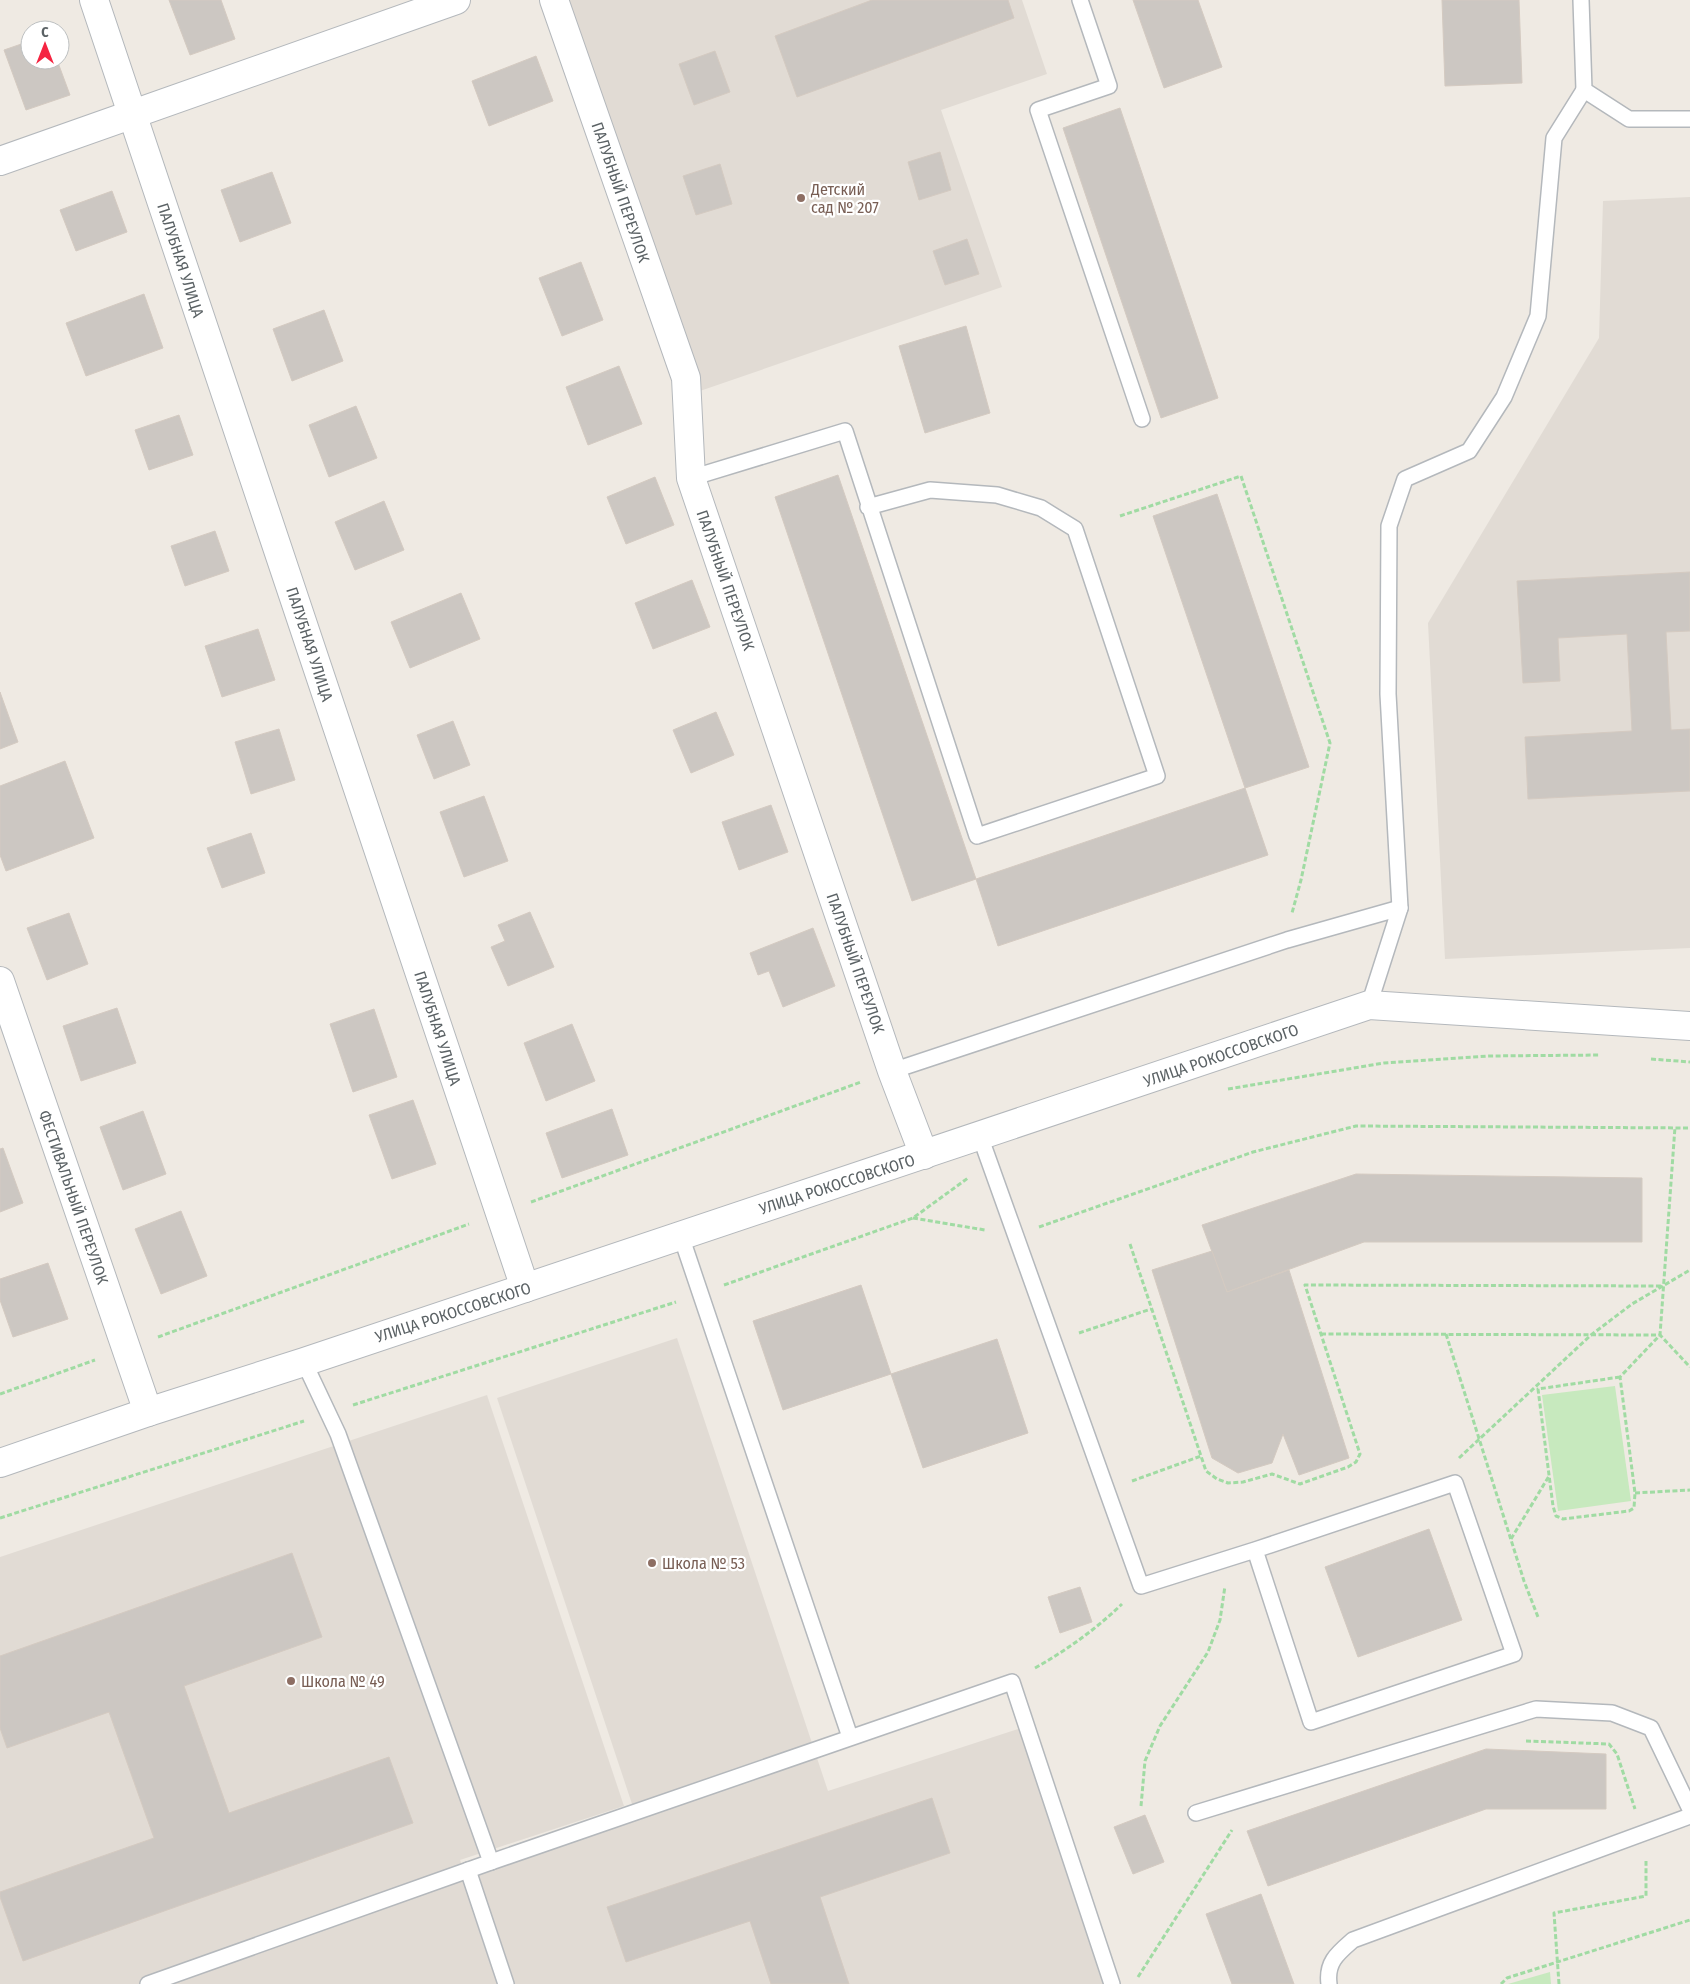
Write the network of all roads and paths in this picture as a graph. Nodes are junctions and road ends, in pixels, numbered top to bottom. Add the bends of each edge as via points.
1 (94, 0) edge
2 (456, 0) edge
3 (554, 0) edge
4 (1080, 0) edge
5 (1581, 0) edge
6 (1584, 90) junction
7 (133, 114) junction
8 (1690, 119) edge
9 (0, 161) edge
10 (1142, 419) dead end
11 (691, 478) junction
12 (868, 507) junction
13 (1120, 516) dead end
14 (1400, 908) junction
15 (1287, 940) junction
16 (0, 981) edge
17 (1369, 1006) junction
18 (1690, 1026) edge
19 (1602, 1055) dead end
20 (1641, 1058) dead end
21 (1690, 1062) edge
22 (892, 1071) junction
23 (1228, 1089) dead end
24 (1675, 1127) junction
25 (1690, 1128) edge
26 (980, 1136) junction
27 (924, 1155) junction
28 (989, 1163) junction
29 (500, 1213) junction
30 (913, 1218) junction
31 (1015, 1235) junction
32 (681, 1236) junction
33 (1130, 1244) dead end
34 (1690, 1270) edge
35 (1663, 1286) junction
36 (525, 1288) junction
37 (700, 1294) junction
38 (1151, 1309) junction
39 (1321, 1334) junction
40 (1446, 1334) junction
41 (1591, 1335) junction
42 (1660, 1335) junction
43 (1072, 1336) dead end
44 (126, 1349) junction
45 (304, 1362) junction
46 (1690, 1367) edge
47 (1620, 1377) junction
48 (0, 1394) edge
49 (148, 1412) junction
50 (328, 1413) junction
51 (1480, 1438) junction
52 (1202, 1456) junction
53 (0, 1463) edge
54 (1549, 1476) junction
55 (1125, 1484) dead end
56 (1690, 1490) edge
57 (1635, 1493) junction
58 (1421, 1494) junction
59 (0, 1518) edge
60 (1511, 1539) junction
61 (1255, 1550) junction
62 (1220, 1561) junction
63 (1141, 1586) junction
64 (1538, 1617) dead end
65 (1012, 1682) junction
66 (850, 1737) junction
67 (1521, 1741) dead end
68 (1141, 1806) dead end
69 (1690, 1809) edge
70 (1196, 1813) dead end
71 (1690, 1816) edge
72 (1235, 1825) dead end
73 (1642, 1834) junction
74 (491, 1862) junction
75 (468, 1870) junction
76 (1690, 1920) edge
77 (1557, 1962) junction
78 (148, 1984) edge
79 (506, 1984) edge
80 (1112, 1984) edge
81 (1134, 1984) edge
82 (1329, 1984) edge
83 (1500, 1984) edge
84 (1559, 1984) edge

1 - 7 street, ПАЛУБНАЯ УЛИЦА
2 - 7 street
3 - 11 street, ПАЛУБНЫЙ ПЕРЕУЛОК via 686,378
4 - 10 lane via 1109,86 1038,110
5 - 6 lane
6 - 8 lane via 1628,119
6 - 14 lane via 1554,138 1538,316 1504,397 1469,450 1405,479 1389,526 1388,694
7 - 9 street
7 - 29 street, ПАЛУБНАЯ УЛИЦА
11 - 12 lane via 845,431
11 - 22 street, ПАЛУБНЫЙ ПЕРЕУЛОК
12 - 12 lane via 977,836 1157,776 1075,530 1042,508 997,495 930,490
13 - 15 path via 1241,476 1330,743
14 - 15 lane
14 - 17 lane
15 - 22 lane
16 - 44 street, ФЕСТИВАЛЬНЫЙ ПЕРЕУЛОК
17 - 18 street, УЛИЦА РОКОССОВСКОГО
17 - 26 street, УЛИЦА РОКОССОВСКОГО
19 - 23 path via 1488,1056 1384,1063
20 - 21 path
22 - 27 street, ПАЛУБНЫЙ ПЕРЕУЛОК
22 - 29 path
24 - 25 path
24 - 31 path via 1356,1126 1252,1152
24 - 35 path
26 - 27 street, УЛИЦА РОКОССОВСКОГО
26 - 28 lane
27 - 32 street, УЛИЦА РОКОССОВСКОГО
28 - 30 path
28 - 31 lane
29 - 36 street, ПАЛУБНАЯ УЛИЦА
29 - 44 path
30 - 31 path
30 - 37 path
31 - 63 lane
32 - 36 street, УЛИЦА РОКОССОВСКОГО
32 - 37 lane
33 - 38 path
34 - 35 path
35 - 39 path via 1305,1285
35 - 41 path via 1632,1304
35 - 42 path
36 - 45 street, УЛИЦА РОКОССОВСКОГО
37 - 50 path
37 - 66 lane
38 - 43 path
38 - 52 path
39 - 40 path
39 - 52 path via 1360,1454 1356,1462 1300,1484 1272,1474 1228,1483 1206,1471
40 - 41 path
40 - 51 path
41 - 42 path
41 - 51 path
42 - 46 path
42 - 47 path
44 - 48 path
44 - 49 street, ФЕСТИВАЛЬНЫЙ ПЕРЕУЛОК
45 - 49 street, УЛИЦА РОКОССОВСКОГО
45 - 50 lane
47 - 54 path via 1538,1389
47 - 57 path
49 - 53 street, УЛИЦА РОКОССОВСКОГО
50 - 59 path
50 - 74 lane
51 - 58 path
51 - 60 path
52 - 55 path
54 - 57 path via 1554,1511 1563,1519 1629,1511 1634,1508
54 - 60 path
56 - 57 path
58 - 61 lane
58 - 61 lane via 1455,1483 1514,1654 1312,1722
60 - 64 path
61 - 62 lane
62 - 63 lane
62 - 68 path via 1226,1586 1220,1620 1208,1652 1156,1735 1145,1761
63 - 65 path via 1099,1626
65 - 66 lane
65 - 80 lane
66 - 74 lane
67 - 73 path via 1609,1744 1617,1754
69 - 70 lane via 1651,1728 1612,1713 1536,1709
71 - 73 lane
72 - 81 path
73 - 77 path via 1646,1850 1646,1896 1554,1913
73 - 82 lane via 1353,1940 1335,1956 1327,1975
74 - 75 lane
75 - 78 lane
75 - 79 lane
76 - 77 path
77 - 83 path via 1507,1978
77 - 84 path

